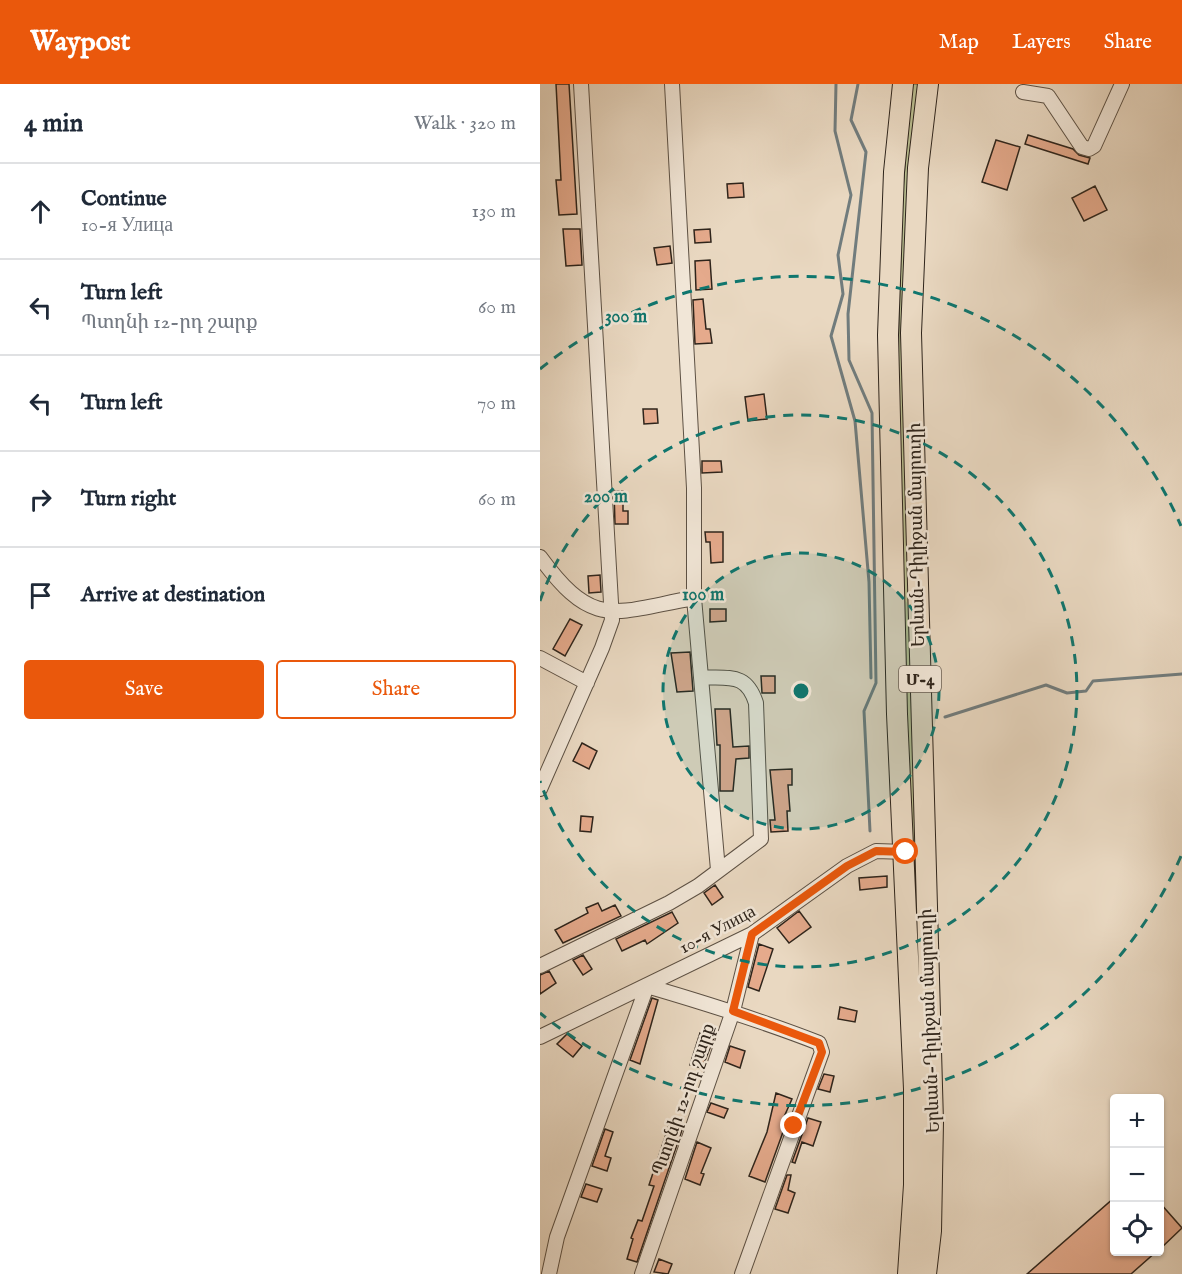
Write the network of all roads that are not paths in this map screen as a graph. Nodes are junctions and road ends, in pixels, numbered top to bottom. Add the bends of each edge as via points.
1 (580, 84) edge
2 (672, 84) edge
3 (903, 84) edge
4 (928, 84) edge
5 (1122, 84) edge
6 (1023, 92) dead end
7 (540, 557) edge
8 (694, 598) junction
9 (612, 612) junction
10 (540, 658) edge
11 (701, 677) junction
12 (587, 683) junction
13 (540, 789) edge
14 (906, 852) junction
15 (718, 870) junction
16 (752, 934) junction
17 (540, 966) edge
18 (647, 986) junction
19 (733, 1011) junction
20 (540, 1037) edge
21 (549, 1274) edge
22 (642, 1274) edge
23 (742, 1274) edge
24 (908, 1274) edge
25 (926, 1274) edge

1 - 9 street
2 - 8 street via 694,488
3 - 14 highway, Երևան-Դիլիջան մայրուղի / Մ-4 via 894,172 888,334 897,714
4 - 25 highway, Երևան-Դիլիջան մայրուղի / Մ-4 via 918,168 911,333 933,1111 931,1231
5 - 6 street via 1089,150 1082,147 1048,96
7 - 9 street via 568,593 585,604
8 - 9 street
8 - 11 street
9 - 12 street via 610,628
10 - 12 street
11 - 15 street
11 - 15 street via 740,679 752,689 756,703 763,832 757,844
12 - 13 street
14 - 16 street, 10-я Улица via 876,851 847,866
14 - 24 highway, Երևան-Դիլիջան մայրուղի / Մ-4 via 914,1089 914,1185
15 - 17 street via 669,903
16 - 18 street, 10-я Улица
16 - 19 street, Պտղնի 12-րդ շարք
18 - 19 street
18 - 20 street, 10-я Улица
18 - 21 street via 557,1237
19 - 22 street, Պտղնի 12-րդ շարք
19 - 23 street via 819,1043 822,1052

